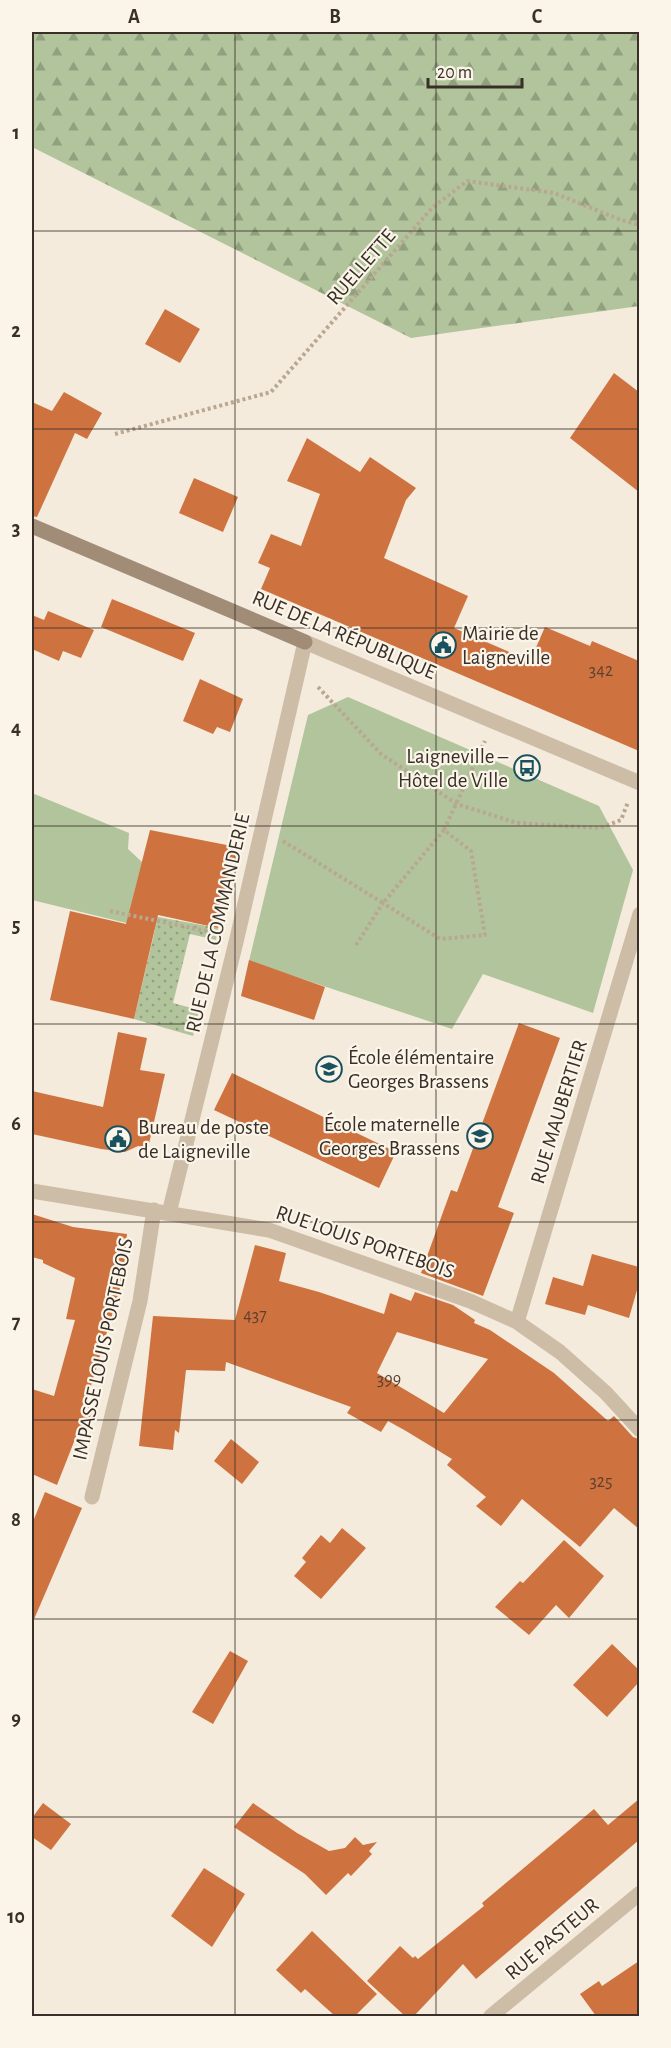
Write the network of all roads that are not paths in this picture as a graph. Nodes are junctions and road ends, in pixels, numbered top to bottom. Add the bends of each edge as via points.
1 (32, 526) edge
2 (305, 642) junction
3 (638, 783) edge
4 (639, 914) edge
5 (32, 1191) edge
6 (161, 1212) junction
7 (517, 1322) junction
8 (639, 1430) edge
9 (92, 1497) dead end
10 (639, 1893) edge
11 (491, 2016) edge

1 - 2 main road, RUE DE LA RÉPUBLIQUE
2 - 3 street, RUE DE LA RÉPUBLIQUE
2 - 6 street, RUE DE LA COMMANDERIE via 237,938
4 - 7 street, RUE MAUBERTIER
5 - 6 street, RUE LOUIS PORTEBOIS
6 - 7 street, RUE LOUIS PORTEBOIS via 289,1236 470,1301
6 - 9 street, IMPASSE LOUIS PORTEBOIS
7 - 8 street, RUE LOUIS PORTEBOIS via 560,1352 606,1393
10 - 11 street, RUE PASTEUR

